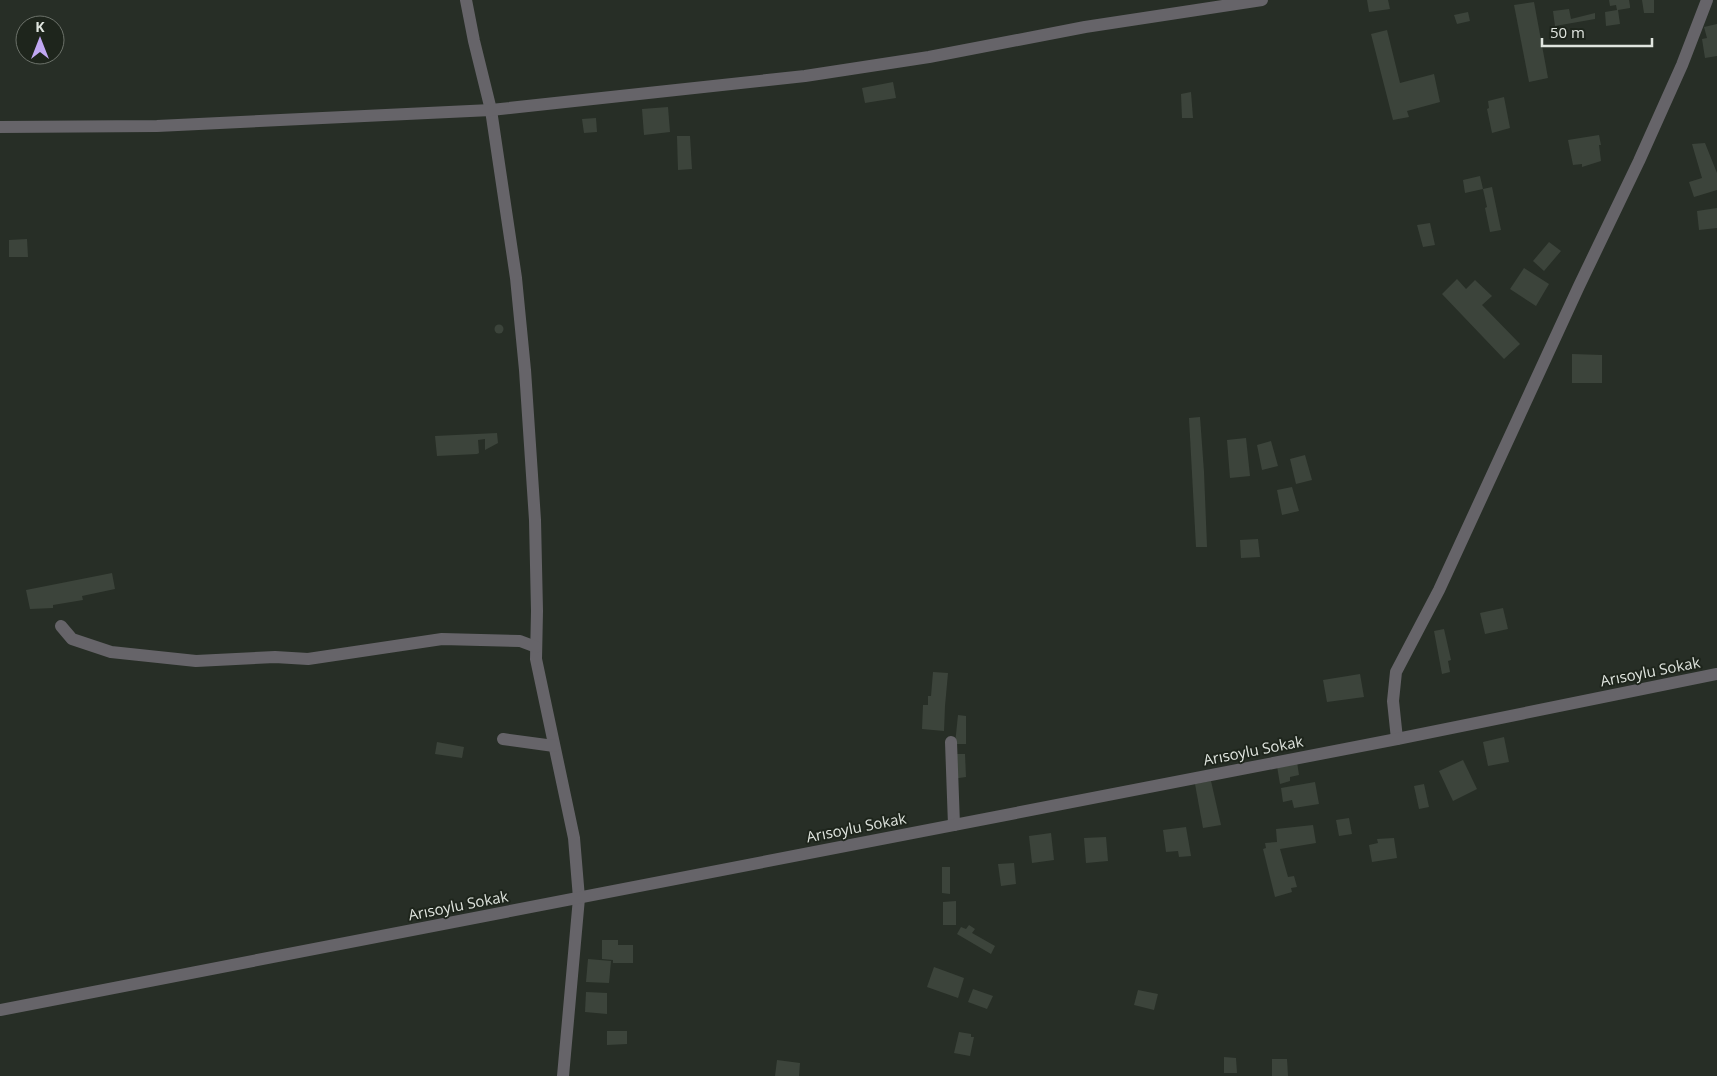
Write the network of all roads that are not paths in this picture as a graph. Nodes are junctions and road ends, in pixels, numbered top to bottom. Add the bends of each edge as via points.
1 (466, 0) edge
2 (1262, 0) edge
3 (1707, 0) edge
4 (491, 110) junction
5 (0, 127) edge
6 (61, 626) dead end
7 (536, 647) junction
8 (1717, 674) edge
9 (503, 739) dead end
10 (1397, 739) junction
11 (951, 742) dead end
12 (554, 746) junction
13 (954, 825) junction
14 (579, 898) junction
15 (0, 1010) edge
16 (563, 1076) edge

1 - 4 street
2 - 4 street via 1084,27 929,57 805,76
3 - 10 street via 1639,162 1439,590 1396,672 1393,701
4 - 5 street via 157,126
4 - 7 street via 516,278 525,370 535,520
6 - 7 street via 72,639 111,652 196,661 275,657 308,659 442,639 520,641
7 - 12 street
8 - 10 street, Arısoylu Sokak
9 - 12 street
10 - 13 street, Arısoylu Sokak
11 - 13 street
12 - 14 street via 574,838
13 - 14 street, Arısoylu Sokak
14 - 15 street, Arısoylu Sokak
14 - 16 street

